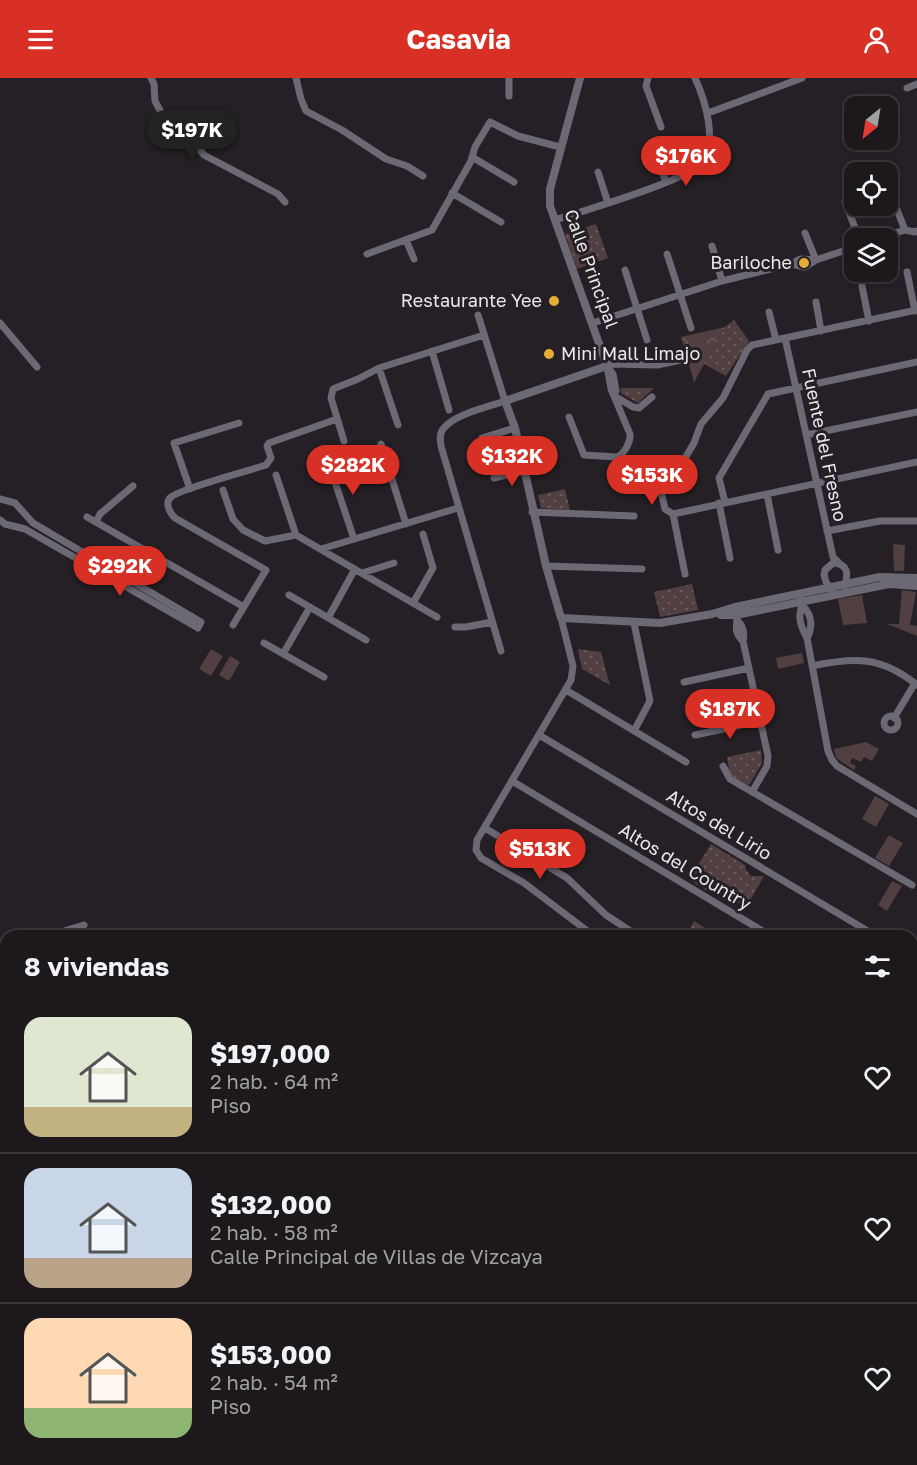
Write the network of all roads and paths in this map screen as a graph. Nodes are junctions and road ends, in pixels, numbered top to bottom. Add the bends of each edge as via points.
1 (151, 78) edge
2 (296, 78) edge
3 (509, 78) edge
4 (580, 78) edge
5 (648, 78) edge
6 (695, 78) edge
7 (802, 78) edge
8 (917, 84) edge
9 (907, 88) dead end
10 (510, 96) dead end
11 (708, 113) junction
12 (661, 127) dead end
13 (652, 145) dead end
14 (560, 147) junction
15 (472, 157) junction
16 (598, 172) dead end
17 (423, 176) dead end
18 (666, 182) junction
19 (514, 183) dead end
20 (453, 193) junction
21 (285, 202) dead end
22 (608, 203) junction
23 (898, 212) edge
24 (555, 220) junction
25 (501, 222) dead end
26 (905, 230) junction
27 (917, 231) edge
28 (898, 232) edge
29 (805, 233) dead end
30 (406, 240) junction
31 (712, 246) dead end
32 (844, 251) edge
33 (367, 254) dead end
34 (667, 254) dead end
35 (414, 259) dead end
36 (816, 260) junction
37 (625, 270) dead end
38 (908, 272) dead end
39 (722, 282) junction
40 (862, 286) dead end
41 (680, 295) junction
42 (816, 302) dead end
43 (637, 309) junction
44 (916, 311) edge
45 (769, 312) dead end
46 (478, 315) dead end
47 (869, 321) junction
48 (0, 323) edge
49 (593, 323) junction
50 (691, 328) dead end
51 (821, 331) junction
52 (484, 335) junction
53 (785, 338) junction
54 (647, 340) dead end
55 (776, 340) junction
56 (432, 351) junction
57 (681, 360) dead end
58 (917, 362) edge
59 (607, 366) junction
60 (37, 367) dead end
61 (379, 368) junction
62 (796, 388) junction
63 (616, 397) junction
64 (652, 397) dead end
65 (505, 401) junction
66 (450, 410) dead end
67 (917, 412) edge
68 (569, 417) dead end
69 (337, 419) junction
70 (239, 423) dead end
71 (398, 425) dead end
72 (515, 428) junction
73 (806, 435) junction
74 (482, 438) dead end
75 (344, 441) dead end
76 (381, 444) dead end
77 (328, 461) dead end
78 (917, 462) edge
79 (681, 465) dead end
80 (524, 471) junction
81 (276, 475) dead end
82 (494, 478) dead end
83 (658, 478) dead end
84 (817, 484) junction
85 (133, 486) dead end
86 (190, 489) junction
87 (223, 490) dead end
88 (766, 494) junction
89 (2, 501) edge
90 (722, 502) junction
91 (459, 508) junction
92 (22, 511) junction
93 (532, 512) junction
94 (673, 514) junction
95 (634, 516) dead end
96 (87, 517) dead end
97 (0, 520) edge
98 (917, 521) edge
99 (96, 522) junction
100 (406, 524) junction
101 (14, 525) junction
102 (827, 531) junction
103 (423, 534) dead end
104 (296, 535) junction
105 (354, 539) junction
106 (70, 544) junction
107 (332, 546) junction
108 (321, 549) junction
109 (778, 550) dead end
110 (65, 552) junction
111 (833, 557) junction
112 (730, 558) dead end
113 (338, 559) junction
114 (394, 562) dead end
115 (839, 563) junction
116 (829, 565) junction
117 (546, 566) junction
118 (112, 568) junction
119 (642, 569) dead end
120 (358, 571) junction
121 (685, 574) dead end
122 (108, 576) junction
123 (917, 578) edge
124 (917, 586) edge
125 (846, 588) junction
126 (832, 591) junction
127 (289, 595) dead end
128 (153, 597) junction
129 (801, 601) junction
130 (413, 603) junction
131 (244, 607) junction
132 (310, 607) junction
133 (736, 614) junction
134 (437, 617) dead end
135 (328, 618) junction
136 (561, 618) junction
137 (492, 622) junction
138 (634, 623) junction
139 (234, 625) dead end
140 (455, 627) dead end
141 (366, 640) dead end
142 (264, 643) dead end
143 (501, 651) dead end
144 (283, 654) junction
145 (812, 666) junction
146 (749, 668) junction
147 (324, 677) dead end
148 (684, 682) dead end
149 (916, 684) edge
150 (566, 690) junction
151 (894, 718) dead end
152 (760, 721) junction
153 (634, 731) junction
154 (539, 735) junction
155 (695, 735) dead end
156 (686, 762) dead end
157 (723, 766) dead end
158 (512, 781) junction
159 (752, 792) junction
160 (917, 814) edge
161 (485, 828) junction
162 (912, 885) dead end
163 (84, 926) dead end
164 (67, 930) edge
165 (586, 930) edge
166 (629, 930) edge
167 (761, 930) edge
168 (866, 930) edge

1 - 21 street via 162,114 178,124 204,155 278,194
2 - 17 street via 306,111 386,159
3 - 10 street
4 - 14 street, Calle Principal
5 - 12 street via 646,86
6 - 11 street
7 - 11 street
8 - 9 street
11 - 18 street via 708,146 703,162
13 - 18 street
14 - 15 street via 518,136 490,122
14 - 24 street, Calle Principal via 550,189
15 - 19 street
15 - 20 street
16 - 22 street
18 - 22 street
20 - 25 street
20 - 30 street via 432,230
22 - 24 street
23 - 26 street
24 - 49 street, Calle Principal
26 - 27 street
26 - 28 street
29 - 36 street
30 - 33 street
30 - 35 street
31 - 39 street
32 - 36 street
34 - 41 street
36 - 39 street via 800,259
37 - 43 street
38 - 44 street
39 - 41 street
40 - 47 street
41 - 43 street
41 - 50 street
42 - 51 street
43 - 49 street
43 - 54 street
44 - 47 street
45 - 55 street
46 - 52 street
47 - 51 street
48 - 60 street
49 - 59 street, Calle Principal
51 - 53 street
52 - 56 street
52 - 65 street
53 - 55 street
53 - 62 street, Fuente del Fresno
55 - 79 street via 752,345 747,350 723,398 701,424
56 - 61 street
56 - 66 street
57 - 59 street via 657,365
58 - 62 street
59 - 63 street via 613,374
59 - 65 street
61 - 69 street via 333,389 331,398
61 - 71 street
62 - 73 street, Fuente del Fresno
62 - 90 street via 768,394 719,478
63 - 64 street via 639,408
63 - 68 street via 630,438 617,457 585,455
65 - 72 street
65 - 91 street via 462,416 444,428 440,436
67 - 73 street
69 - 75 street
69 - 86 street via 269,443 271,458 267,465
70 - 86 street via 174,443
72 - 74 street
72 - 80 street
73 - 84 street, Fuente del Fresno
76 - 100 street
77 - 105 street
78 - 84 street
80 - 82 street
80 - 93 street
81 - 104 street
83 - 94 street via 665,509
84 - 88 street
84 - 102 street, Fuente del Fresno
85 - 99 street
86 - 131 street via 172,496 170,513 266,570
87 - 104 street via 233,519 243,530 266,541
88 - 90 street
88 - 109 street
89 - 92 street via 15,503
90 - 94 street
90 - 112 street
91 - 100 street
91 - 137 street
92 - 101 street
92 - 106 street via 33,524
93 - 95 street
93 - 117 street
94 - 121 street
96 - 99 street
97 - 101 street
98 - 102 street via 880,521
99 - 131 street
100 - 105 street
101 - 110 street
102 - 111 street, Fuente del Fresno
103 - 130 street via 433,568
104 - 108 street
105 - 107 street
106 - 110 street
106 - 118 street
107 - 108 street
107 - 113 street
108 - 113 street
110 - 122 street
111 - 115 street
111 - 116 street
113 - 120 street
114 - 120 street
115 - 116 street
115 - 125 street via 847,570
116 - 126 street via 824,575
117 - 119 street
117 - 136 street
118 - 122 street
118 - 128 street
120 - 130 street
120 - 135 street
122 - 128 street
123 - 125 street via 885,576
124 - 125 street
125 - 126 street
126 - 129 street
127 - 132 street
128 - 128 street via 198,628 201,622
129 - 133 street
129 - 145 street via 801,621
130 - 134 street
131 - 139 street
132 - 135 street
132 - 144 street
133 - 138 street
133 - 146 street via 742,624
135 - 141 street
136 - 138 street
136 - 150 street via 573,666
137 - 140 street
137 - 143 street
138 - 153 street via 650,701
142 - 144 street
144 - 147 street
145 - 149 street via 857,659 879,663
145 - 160 street via 832,760
146 - 148 street
146 - 152 street
149 - 151 street
150 - 153 street
150 - 154 street
152 - 155 street
152 - 159 street via 768,761
153 - 156 street
154 - 158 street
154 - 168 street, Altos del Lirio
157 - 159 street via 730,779
158 - 161 street
158 - 167 street, Altos del Country
159 - 162 street
161 - 165 street via 477,840 476,850 481,858 524,883
161 - 166 street via 567,878 606,915
163 - 164 street

